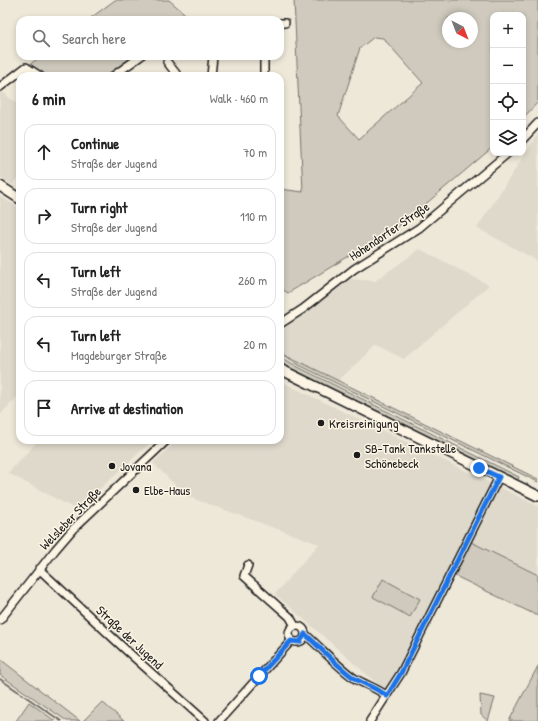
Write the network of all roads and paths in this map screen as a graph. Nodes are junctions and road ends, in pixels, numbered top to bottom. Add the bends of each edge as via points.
1 (135, 60) edge
2 (213, 60) edge
3 (264, 60) edge
4 (167, 62) dead end
5 (20, 72) edge
6 (34, 72) edge
7 (119, 72) edge
8 (175, 72) edge
9 (211, 72) edge
10 (264, 72) edge
11 (16, 75) edge
12 (0, 87) edge
13 (538, 123) edge
14 (526, 136) edge
15 (504, 156) edge
16 (0, 186) edge
17 (16, 196) edge
18 (284, 321) edge
19 (284, 371) edge
20 (163, 444) edge
21 (499, 477) junction
22 (538, 496) edge
23 (248, 565) dead end
24 (39, 569) junction
25 (0, 620) edge
26 (295, 626) junction
27 (305, 634) junction
28 (291, 641) junction
29 (387, 696) junction
30 (205, 721) edge
31 (219, 721) edge
32 (370, 721) edge

1 - 7 street
2 - 9 street
3 - 10 street
4 - 8 street
5 - 6 street via 26,67
11 - 12 street
13 - 14 street
15 - 18 street, Hohendorfer Straße via 419,228 354,269
16 - 17 main road
19 - 21 main road
20 - 24 street, Welsleber Straße via 73,529
21 - 22 main road
21 - 29 street
23 - 26 street via 244,576 290,618
24 - 25 street, Welsleber Straße
24 - 30 street, Straße der Jugend via 131,656
26 - 27 street via 303,629
26 - 28 street via 288,632
27 - 28 street via 300,642
27 - 29 street via 352,677
28 - 31 street
29 - 32 street

